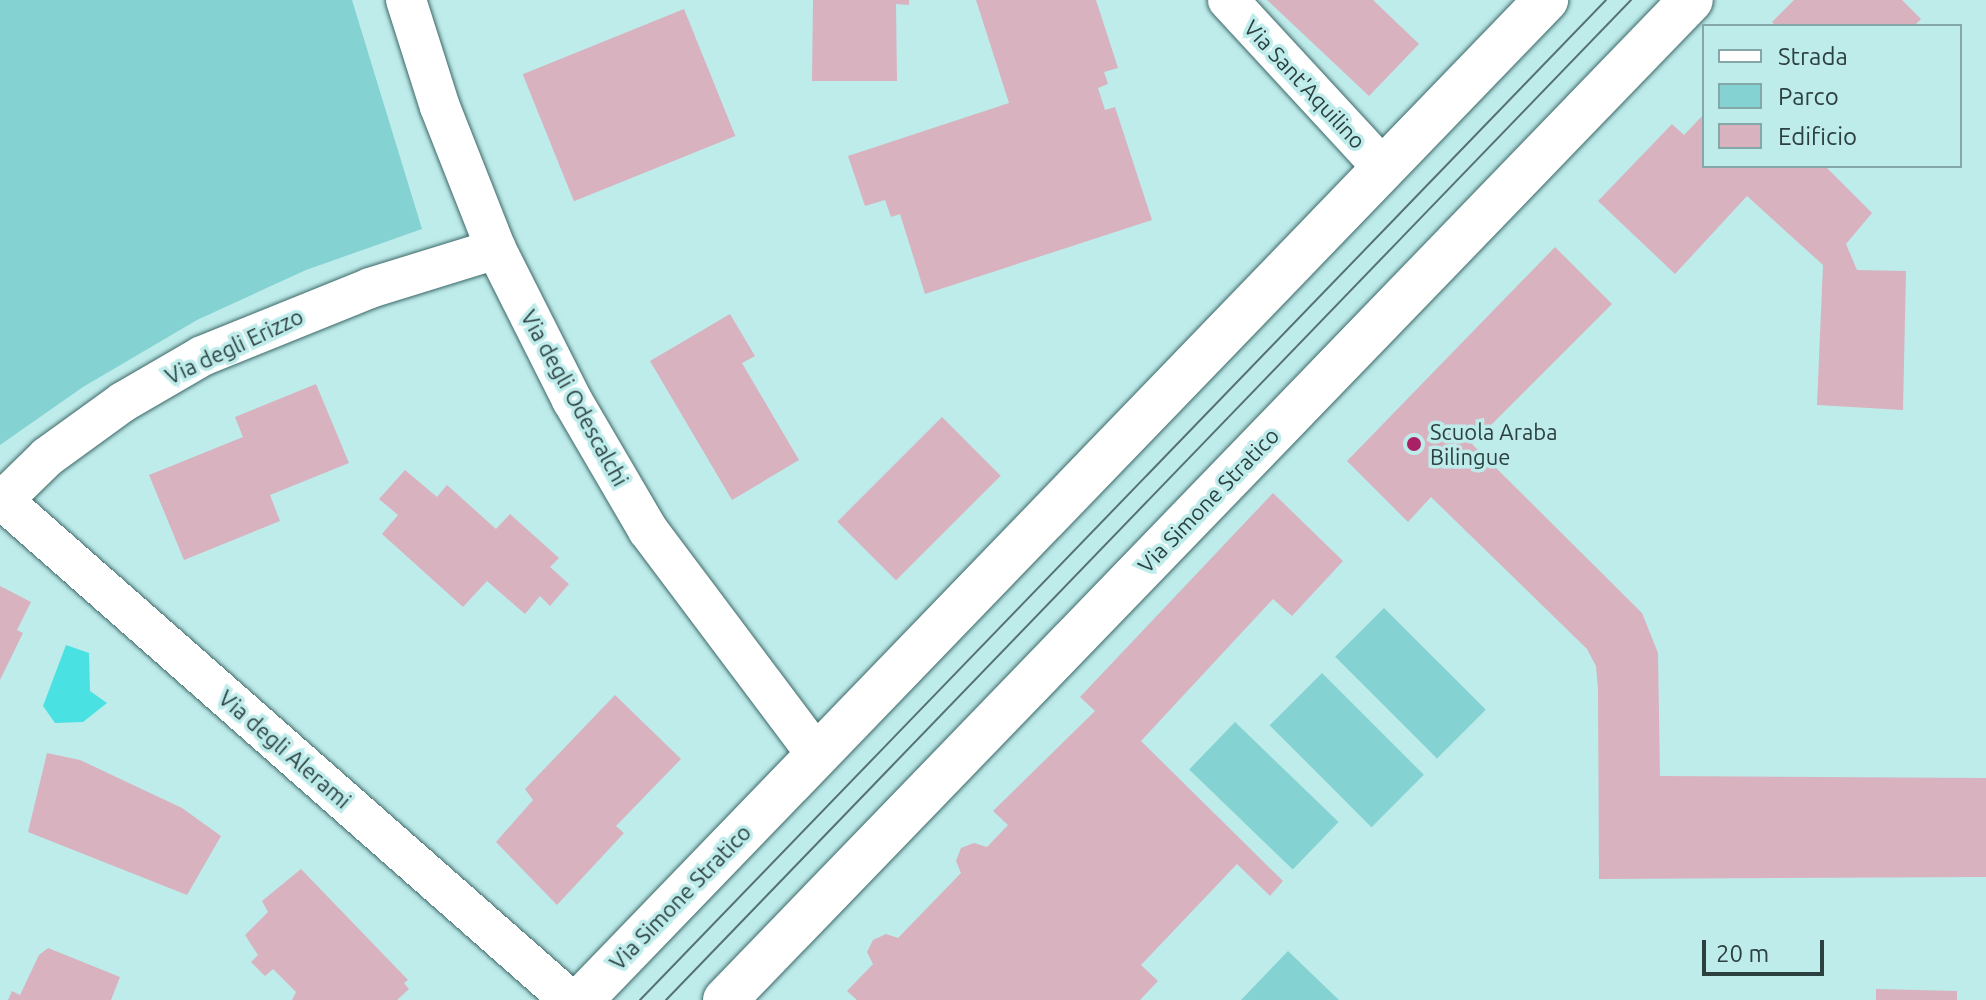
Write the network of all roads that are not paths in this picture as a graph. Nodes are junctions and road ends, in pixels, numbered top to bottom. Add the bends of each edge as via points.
1 (406, 0) edge
2 (1228, 0) edge
3 (1546, 0) edge
4 (1691, 0) edge
5 (1383, 168) junction
6 (496, 249) junction
7 (2, 499) edge
8 (817, 755) junction
9 (570, 1000) edge
10 (581, 1000) edge
11 (725, 1000) edge

1 - 6 street, Via degli Odescalchi via 440,107
2 - 5 street, Via Sant'Aquilino
3 - 5 main road, Via Simone Stratico
4 - 11 main road, Via Simone Stratico
5 - 8 main road, Via Simone Stratico
6 - 7 street, Via degli Erizzo via 370,288 202,356 97,420
6 - 8 street, Via degli Odescalchi via 572,400 648,530
7 - 9 street, Via degli Alerami
8 - 10 main road, Via Simone Stratico

